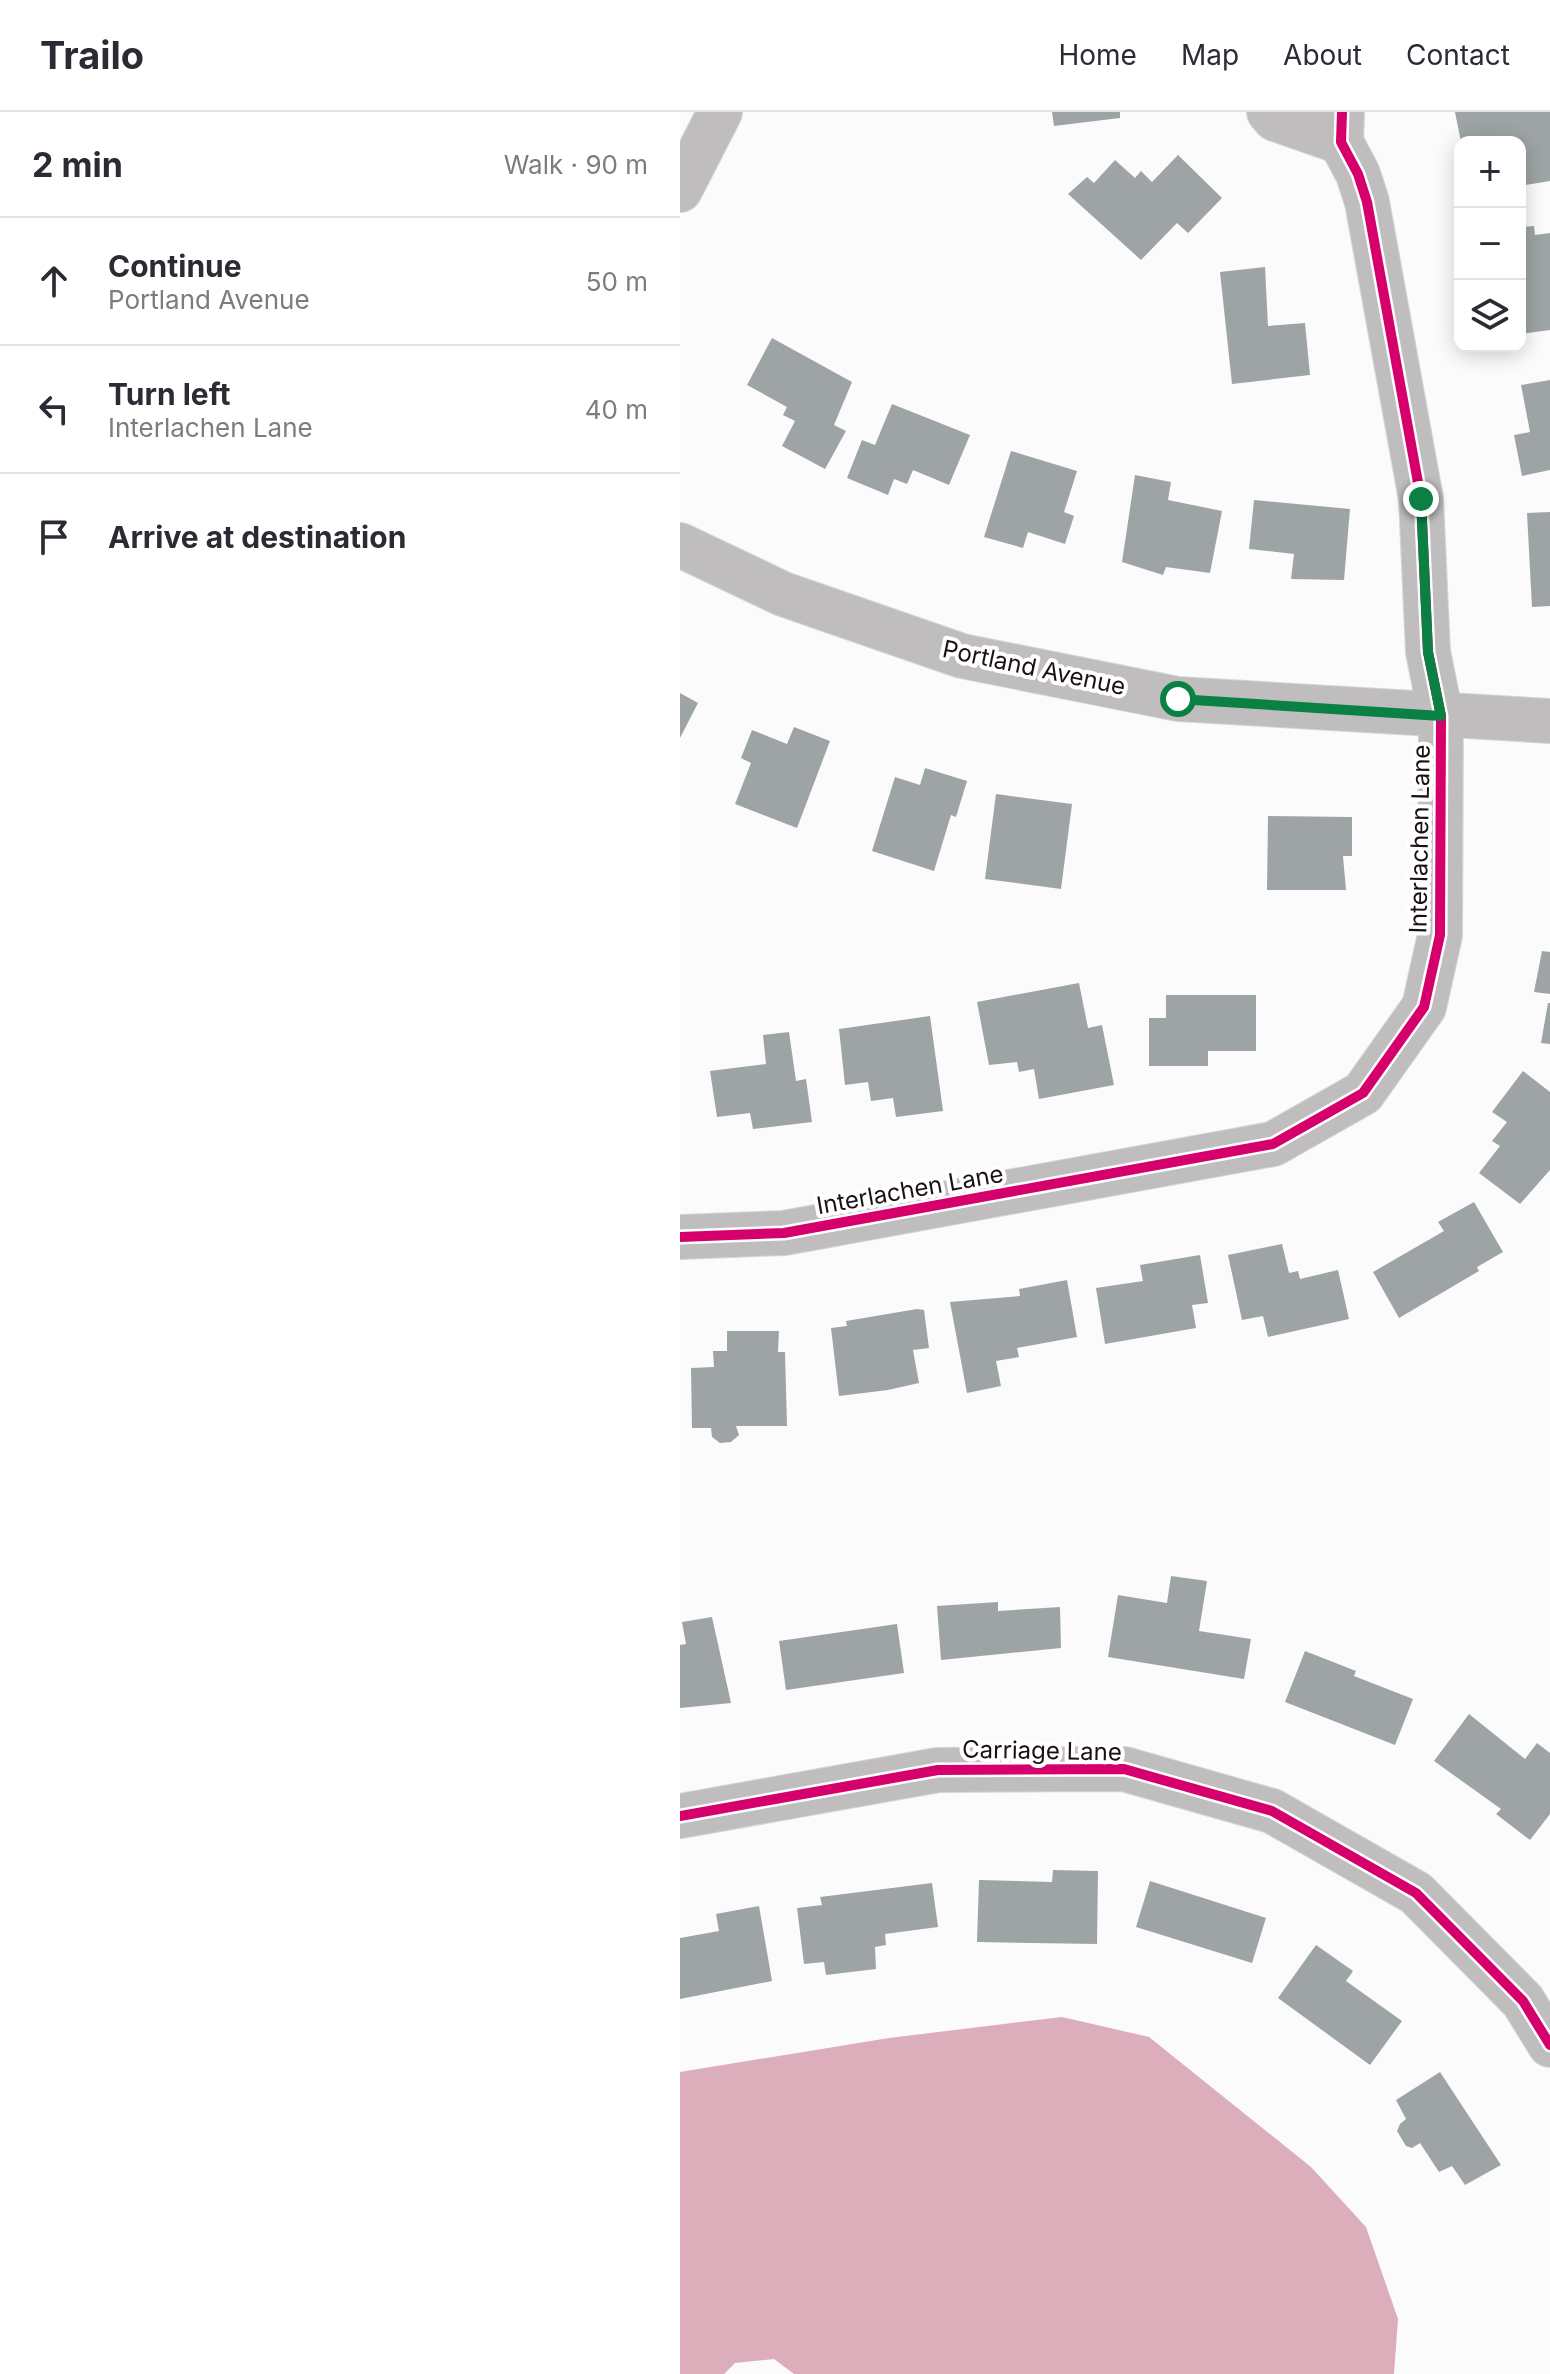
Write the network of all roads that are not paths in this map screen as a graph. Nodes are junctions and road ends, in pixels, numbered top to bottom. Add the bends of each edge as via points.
1 (720, 112) edge
2 (1269, 112) edge
3 (1341, 127) edge
4 (680, 190) edge
5 (680, 545) edge
6 (1441, 716) junction
7 (1550, 721) edge
8 (680, 1237) edge
9 (680, 1816) edge
10 (1550, 2045) edge

1 - 4 street
2 - 3 street, Interlachen Lane via 1275,119
3 - 6 street, Interlachen Lane via 1367,202 1421,499 1428,652
5 - 6 street, Portland Avenue via 783,594 962,656 1178,699
6 - 7 street, Portland Avenue
6 - 8 street, Interlachen Lane via 1440,935 1424,1007 1363,1093 1273,1144 784,1233
9 - 10 street, Carriage Lane via 938,1770 1124,1769 1272,1811 1416,1893 1523,2001

